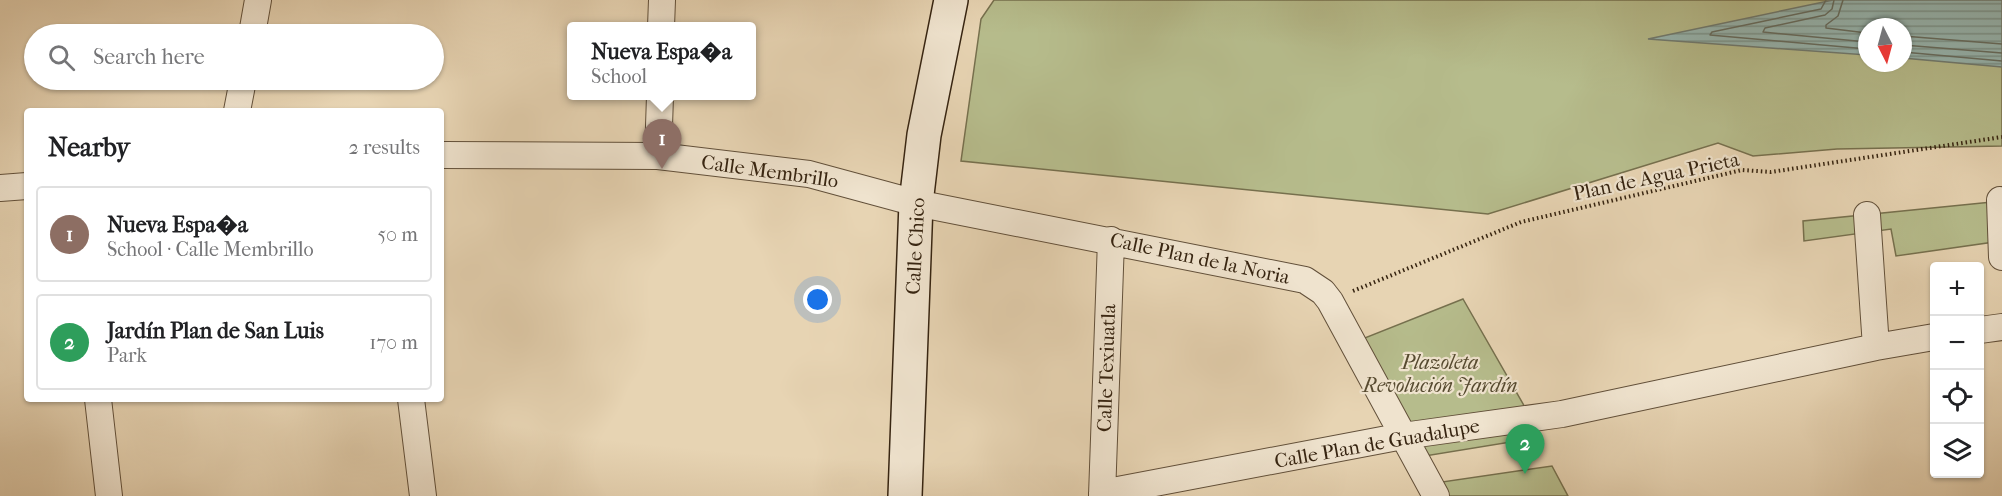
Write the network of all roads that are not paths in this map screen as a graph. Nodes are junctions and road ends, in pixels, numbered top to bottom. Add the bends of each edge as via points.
1 (258, 0) edge
2 (662, 0) edge
3 (951, 0) edge
4 (661, 22) edge
5 (254, 24) edge
6 (241, 90) edge
7 (660, 100) edge
8 (238, 108) edge
9 (444, 156) edge
10 (658, 156) junction
11 (24, 186) edge
12 (0, 188) edge
13 (2000, 200) dead end
14 (916, 202) junction
15 (1867, 215) dead end
16 (1111, 240) junction
17 (2002, 257) edge
18 (2002, 327) edge
19 (1984, 329) edge
20 (1930, 339) edge
21 (1876, 347) junction
22 (98, 402) edge
23 (411, 402) edge
24 (1403, 436) junction
25 (1102, 495) edge
26 (109, 496) edge
27 (423, 496) edge
28 (905, 496) edge
29 (1436, 496) edge

1 - 5 street
2 - 4 street
3 - 14 street, Calle Chico via 924,135
6 - 8 street
7 - 10 street
9 - 10 street, Calle Membrillo
10 - 14 street, Calle Membrillo via 809,174
11 - 12 street
13 - 17 street
14 - 16 street, Calle Plan de la Noria
14 - 28 street, Calle Chico
15 - 21 street
16 - 24 street, Calle Plan de la Noria via 1288,275 1315,286 1330,300
16 - 25 street, Calle Texiuatla
18 - 19 street
20 - 21 street, Calle Plan de Guadalupe
21 - 24 street, Calle Plan de Guadalupe via 1562,414
22 - 26 street
23 - 27 street
24 - 25 street, Calle Plan de Guadalupe
24 - 29 street, Calle Plan de la Noria

